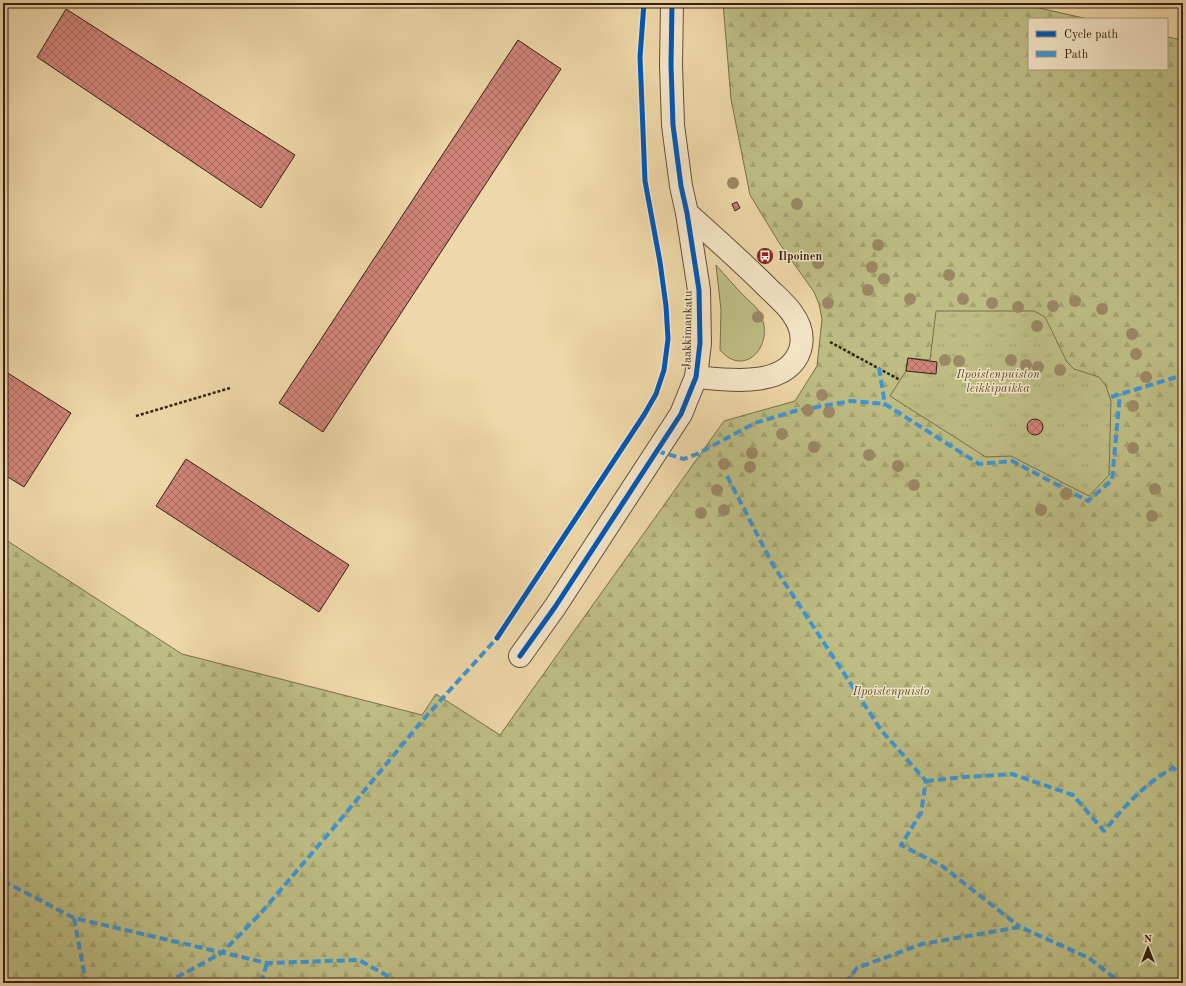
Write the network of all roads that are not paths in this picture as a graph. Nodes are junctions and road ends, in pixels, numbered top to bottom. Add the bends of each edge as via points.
1 (672, 3) edge
2 (687, 213) junction
3 (696, 377) junction
4 (520, 656) dead end

1 - 2 street, Jaakkimankatu via 673,125
2 - 3 street, Jaakkimankatu via 699,290 700,343
2 - 3 street via 792,312 801,333 798,356 779,373 752,380
3 - 4 street, Jaakkimankatu via 681,414 556,607

